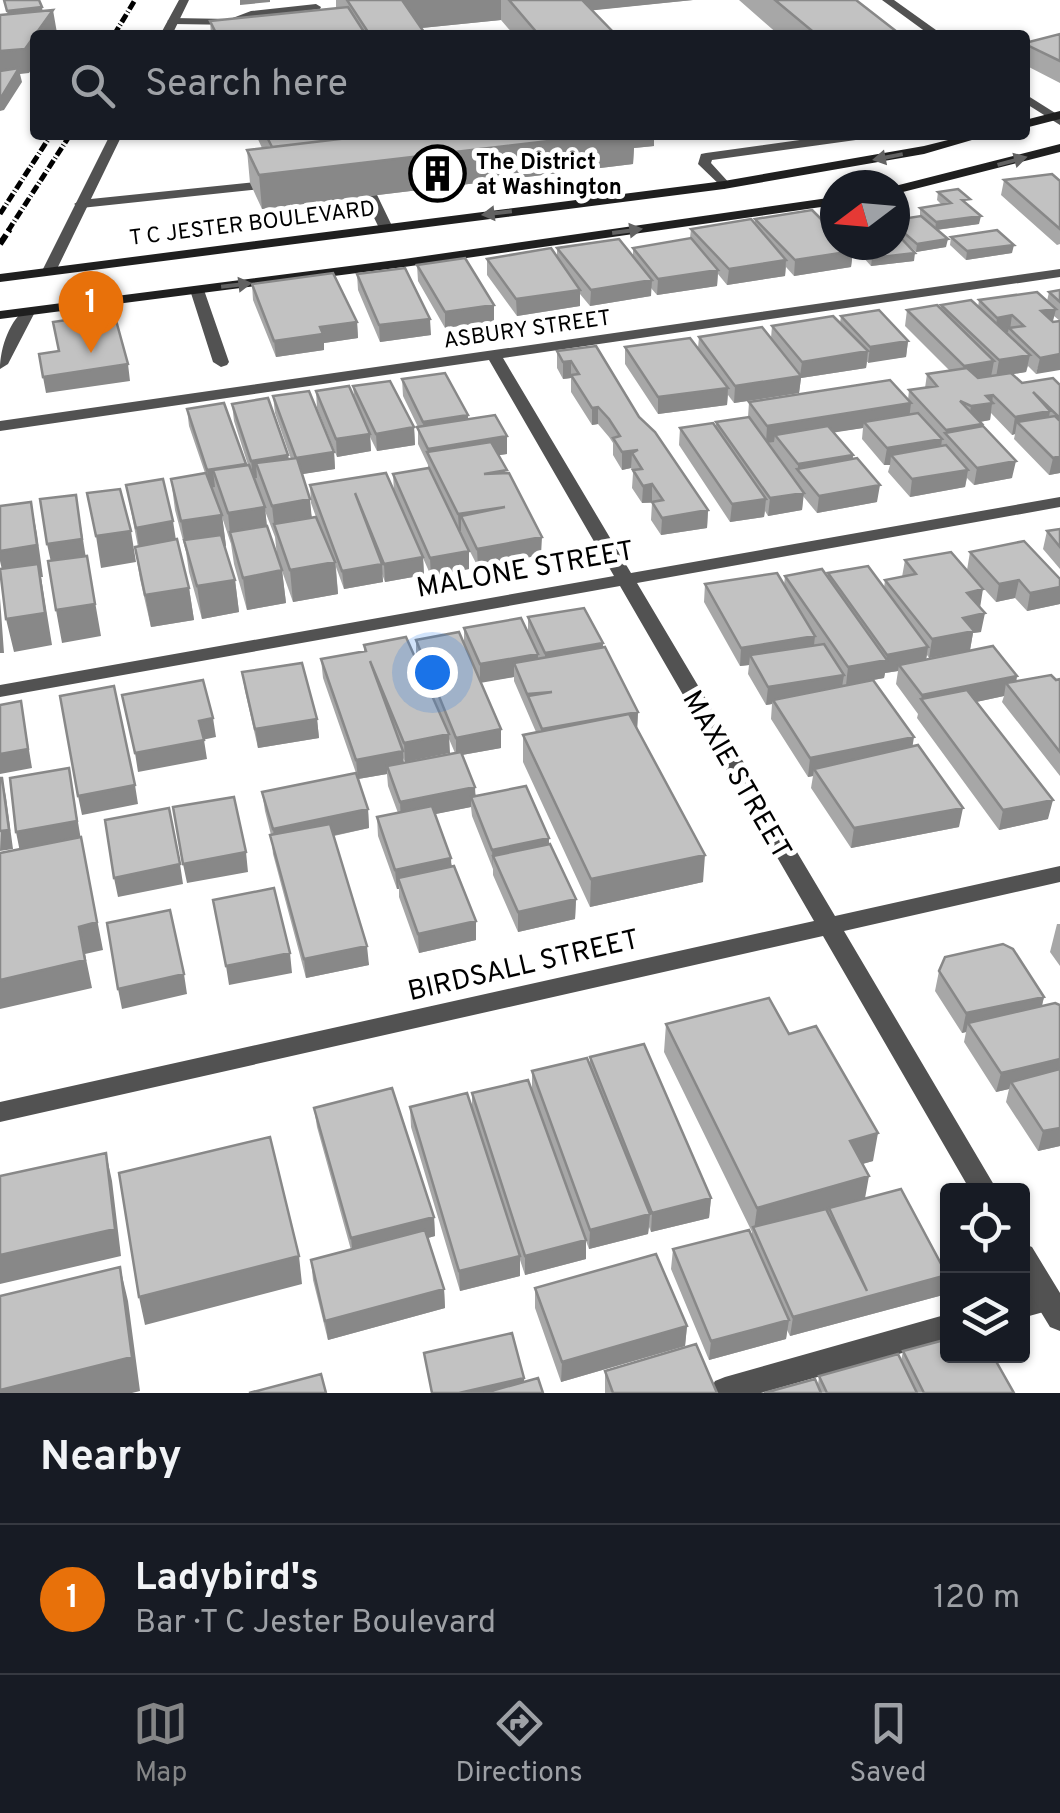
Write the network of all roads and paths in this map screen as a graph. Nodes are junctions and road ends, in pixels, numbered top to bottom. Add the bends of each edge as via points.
1 (184, 0) edge
2 (887, 0) edge
3 (316, 7) edge
4 (173, 21) junction
5 (231, 22) junction
6 (300, 24) edge
7 (168, 30) edge
8 (929, 30) edge
9 (1030, 101) edge
10 (1058, 118) edge
11 (1030, 123) edge
12 (113, 140) edge
13 (827, 140) edge
14 (960, 140) edge
15 (1060, 148) edge
16 (358, 170) edge
17 (276, 184) edge
18 (724, 185) junction
19 (910, 186) edge
20 (820, 203) edge
21 (81, 204) junction
22 (750, 214) junction
23 (386, 228) junction
24 (404, 263) junction
25 (48, 271) junction
26 (1060, 273) edge
27 (0, 278) edge
28 (197, 290) junction
29 (28, 312) junction
30 (0, 315) edge
31 (494, 355) junction
32 (221, 362) dead end
33 (0, 364) edge
34 (0, 426) edge
35 (1060, 502) edge
36 (624, 578) junction
37 (0, 690) edge
38 (1060, 874) edge
39 (826, 926) junction
40 (0, 1112) edge
41 (980, 1183) edge
42 (1029, 1273) edge
43 (1044, 1308) edge
44 (940, 1329) edge
45 (725, 1390) dead end

1 - 4 street
2 - 8 street
3 - 5 street
4 - 5 street
4 - 7 street
5 - 6 street
9 - 10 street
10 - 11 main road
12 - 21 street
13 - 18 street via 706,157 704,164
14 -> 18 main road, T C JESTER BOULEVARD
19 -> 15 main road
16 - 23 street
17 - 21 street
18 - 22 main road
18 -> 23 main road, T C JESTER BOULEVARD
20 - 22 main road
21 - 25 street
24 -> 22 main road
23 - 24 main road
23 - 25 main road, T C JESTER BOULEVARD
28 -> 24 main road
25 - 27 main road, T C JESTER BOULEVARD
26 - 31 street, ASBURY STREET
28 - 29 main road
28 - 32 street
29 - 30 main road
29 - 33 street
31 - 34 street, ASBURY STREET
31 - 36 street, MAXIE STREET
35 - 36 street, MALONE STREET
36 - 37 street, MALONE STREET
36 - 39 street, MAXIE STREET
38 - 39 street, BIRDSALL STREET
39 - 40 street, BIRDSALL STREET
39 - 41 street, MAXIE STREET
42 - 43 street
44 - 45 street

